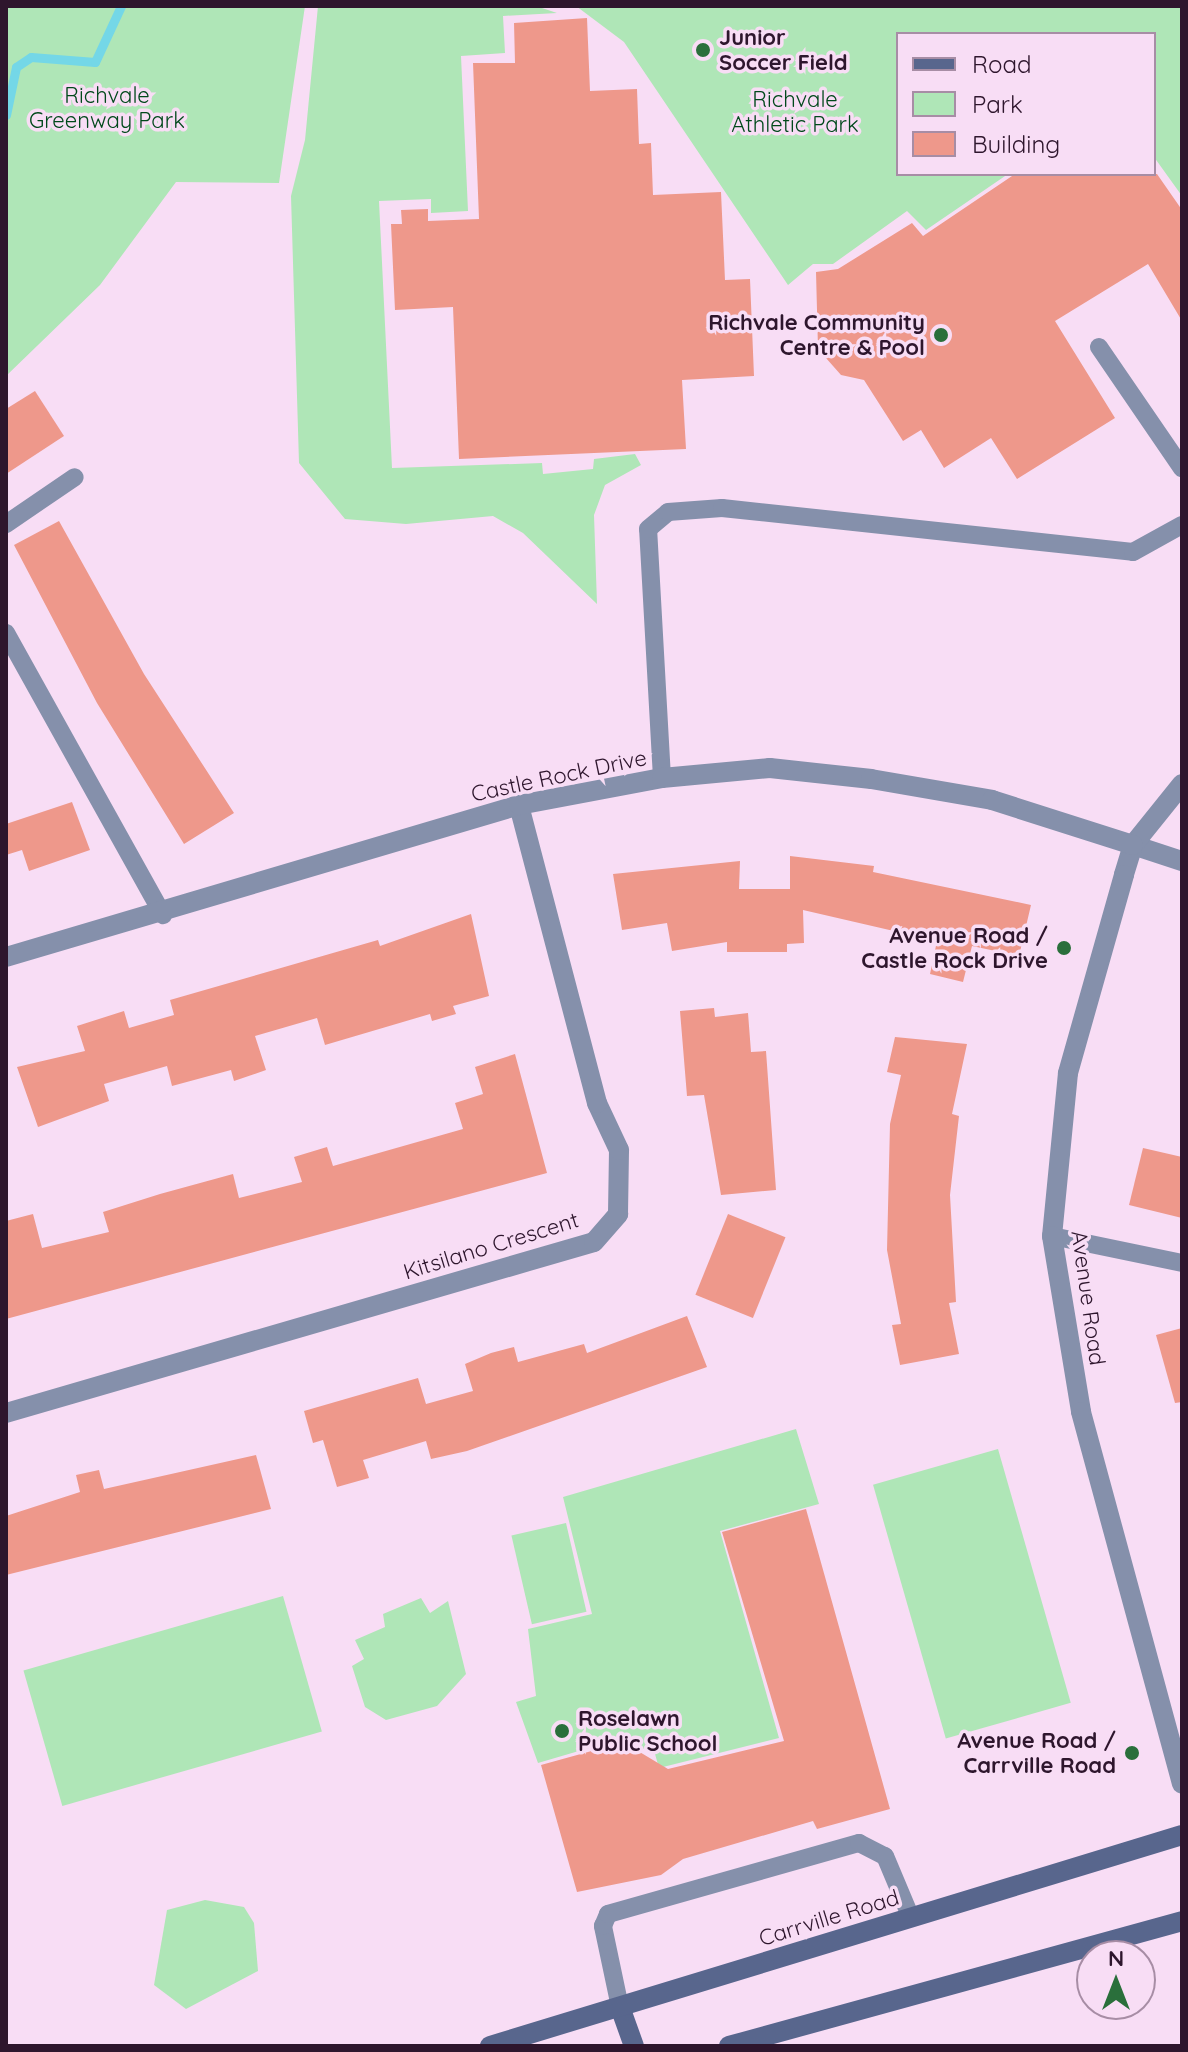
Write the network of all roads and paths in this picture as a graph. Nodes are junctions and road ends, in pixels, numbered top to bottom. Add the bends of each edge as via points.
1 (1099, 347) dead end
2 (1182, 468) edge
3 (75, 477) dead end
4 (6, 524) edge
5 (1182, 525) edge
6 (6, 633) edge
7 (662, 778) junction
8 (1182, 784) edge
9 (519, 805) junction
10 (1133, 845) junction
11 (1182, 861) edge
12 (163, 915) junction
13 (6, 957) edge
14 (1052, 1236) junction
15 (1182, 1263) edge
16 (6, 1413) edge
17 (1182, 1784) edge
18 (1182, 1835) edge
19 (911, 1918) junction
20 (1182, 1921) edge
21 (620, 2007) junction
22 (490, 2046) edge
23 (634, 2046) edge
24 (729, 2046) edge

1 - 2 lane
3 - 4 lane
5 - 7 lane via 1133,552 722,508 668,512 648,529
6 - 12 lane
7 - 9 street, Castle Rock Drive
7 - 10 street, Castle Rock Drive via 770,768 871,779 992,800
8 - 10 street, Avenue Road
9 - 12 street, Castle Rock Drive
9 - 16 street, Kitsilano Crescent via 597,1103 619,1150 618,1214 594,1242
10 - 11 street, Castle Rock Drive
10 - 14 street, Avenue Road via 1068,1073
12 - 13 street, Castle Rock Drive
14 - 15 lane
14 - 17 street, Avenue Road via 1088,1441
18 - 19 main road, Carrville Road
19 - 21 main road, Carrville Road
19 - 21 lane via 885,1856 859,1843 608,1914 603,1926
20 - 24 main road
21 - 22 main road, Carrville Road
21 - 23 main road

